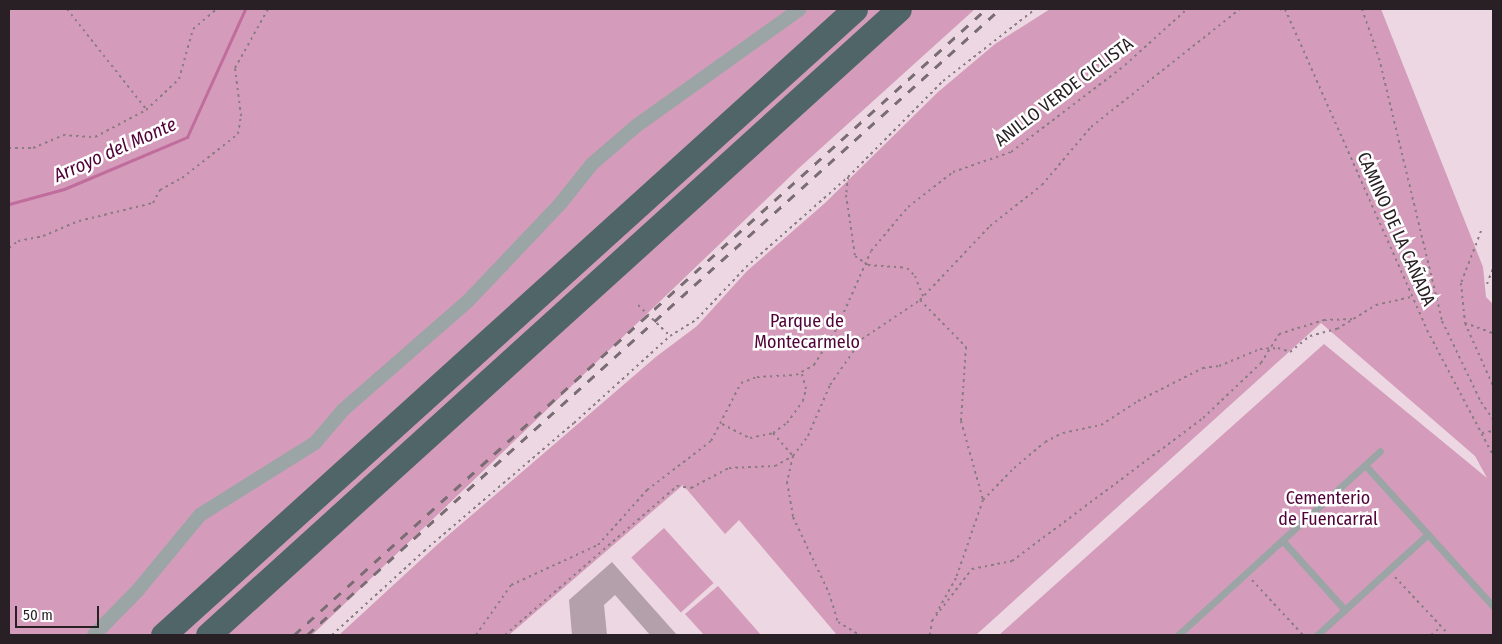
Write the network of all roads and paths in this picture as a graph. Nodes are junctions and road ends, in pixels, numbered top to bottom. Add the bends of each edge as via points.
1 (67, 9) edge
2 (217, 9) edge
3 (268, 9) edge
4 (800, 9) edge
5 (855, 9) edge
6 (899, 9) edge
7 (1035, 9) edge
8 (1186, 9) edge
9 (1240, 9) edge
10 (1279, 9) edge
11 (1362, 9) edge
12 (1286, 10) edge
13 (146, 110) junction
14 (9, 148) edge
15 (848, 177) junction
16 (1482, 231) dead end
17 (9, 248) edge
18 (864, 263) junction
19 (1493, 268) edge
20 (1487, 284) dead end
21 (923, 296) junction
22 (1412, 297) junction
23 (920, 300) junction
24 (638, 305) dead end
25 (1356, 319) junction
26 (1465, 324) junction
27 (1493, 333) edge
28 (670, 336) junction
29 (1270, 348) junction
30 (802, 373) junction
31 (1493, 386) edge
32 (1493, 419) edge
33 (722, 424) junction
34 (1493, 431) edge
35 (773, 433) junction
36 (1482, 433) junction
37 (1380, 451) dead end
38 (1493, 455) edge
39 (793, 456) junction
40 (1364, 465) junction
41 (983, 500) junction
42 (1428, 534) junction
43 (1282, 540) junction
44 (1389, 570) junction
45 (1246, 573) junction
46 (1493, 606) edge
47 (1345, 610) junction
48 (932, 621) junction
49 (1441, 627) junction
50 (94, 635) edge
51 (163, 635) edge
52 (208, 635) edge
53 (332, 635) edge
54 (476, 635) edge
55 (505, 635) edge
56 (860, 635) edge
57 (930, 635) edge
58 (1178, 635) edge
59 (1303, 635) edge
60 (1317, 635) edge
61 (1431, 635) edge
62 (1449, 635) edge

1 - 13 path
2 - 13 path via 193,29 180,79
3 - 17 path via 235,68 241,116 238,134 182,178 160,190 154,203 79,221 43,236 18,241
4 - 50 street via 636,126 592,164 560,204 468,301 342,410 315,443 200,515 138,590
5 - 51 highway
6 - 52 highway
7 - 15 path via 942,81
8 - 18 path, ANILLO VERDE CICLISTA via 1124,65 1011,152 953,172 937,182 891,224
9 - 21 path via 1091,127 1042,185 990,226
10 - 12 path
11 - 32 path via 1379,58 1442,321 1480,402
12 - 22 path, CAMINO DE LA CAÑADA
13 - 14 path via 95,137 63,135 33,148
15 - 18 path via 846,195 852,246 857,259
15 - 28 path via 746,267 697,319
16 - 26 path via 1461,283
18 - 21 path via 907,268 915,276
18 - 30 path, ANILLO VERDE CICLISTA via 829,343 814,365
19 - 20 path
21 - 23 path
22 - 25 path via 1376,305
22 - 36 path, CAMINO DE LA CAÑADA
23 - 39 path via 878,325 848,354 830,385 808,436
23 - 41 path via 966,348 961,421
24 - 28 path
25 - 29 path via 1338,330 1310,336 1290,352
25 - 29 path via 1324,320 1279,334
26 - 27 path
26 - 31 path
28 - 53 path via 574,423 424,550
29 - 41 path via 1244,354 1219,366 1203,368 1101,425 1063,432 1045,442 1014,468
29 - 48 path via 1261,363 1203,418 1012,561 972,568
30 - 33 path via 757,377 740,383
30 - 35 path via 806,389 803,401 787,424
33 - 35 path via 750,438
33 - 54 path via 711,441 647,490 598,545 511,585
34 - 36 path
35 - 39 path
36 - 38 path, CAMINO DE LA CAÑADA
37 - 40 lane
39 - 55 path via 775,466 729,468 691,488 677,486
39 - 56 path via 787,482 794,517 829,593 838,622
40 - 42 lane
40 - 43 lane
41 - 48 path via 956,578
42 - 44 lane
42 - 46 lane
43 - 45 lane
43 - 47 lane
44 - 47 lane
44 - 49 path
45 - 58 lane
45 - 59 path
47 - 60 lane
48 - 57 path
49 - 61 path
49 - 62 path

